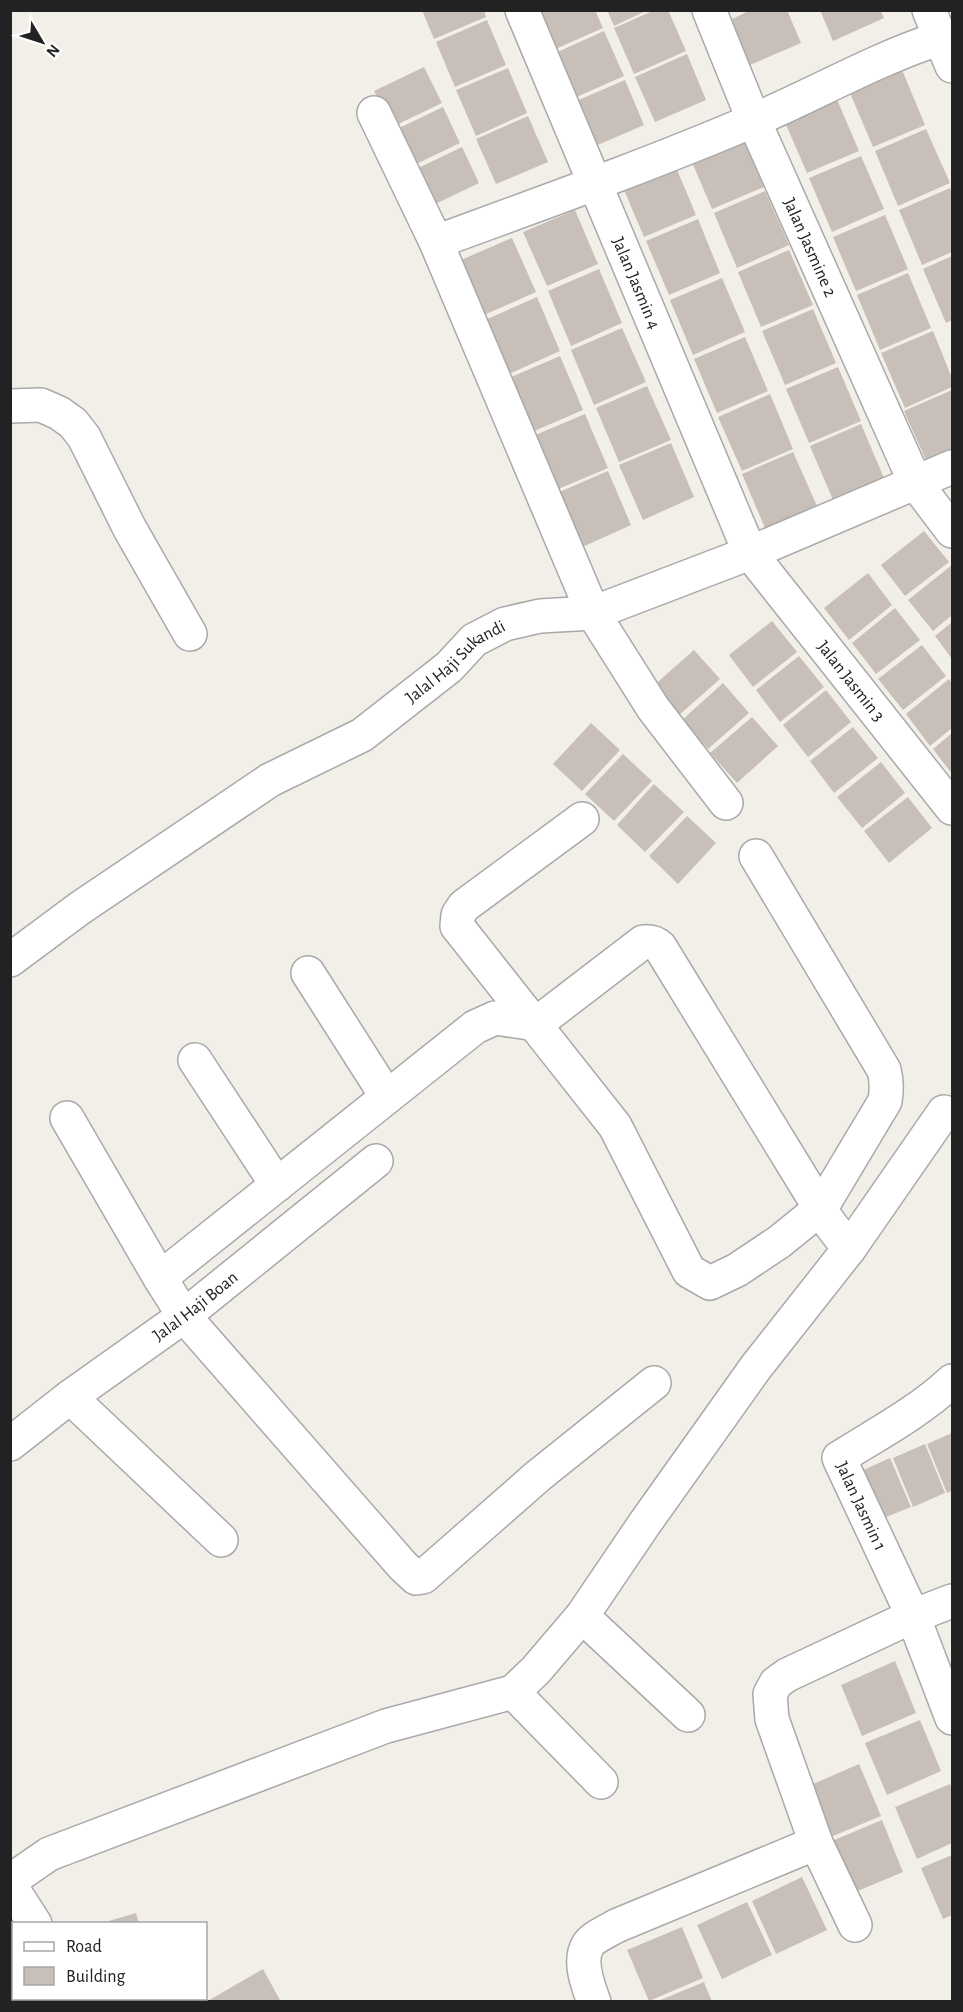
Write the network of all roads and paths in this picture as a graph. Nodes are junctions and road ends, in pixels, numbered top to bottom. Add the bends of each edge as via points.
1 (522, 10) edge
2 (709, 10) edge
3 (941, 38) edge
4 (374, 112) dead end
5 (754, 121) junction
6 (596, 184) junction
7 (436, 242) junction
8 (26, 406) edge
9 (952, 467) edge
10 (915, 482) junction
11 (952, 531) edge
12 (750, 553) junction
13 (593, 613) junction
14 (190, 634) dead end
15 (726, 802) dead end
16 (952, 808) edge
17 (582, 819) dead end
18 (756, 856) dead end
19 (10, 960) edge
20 (308, 973) dead end
21 (536, 1024) junction
22 (195, 1060) dead end
23 (387, 1097) junction
24 (944, 1112) dead end
25 (67, 1118) dead end
26 (376, 1161) dead end
27 (277, 1185) junction
28 (835, 1229) junction
29 (160, 1278) junction
30 (184, 1316) junction
31 (952, 1381) edge
32 (654, 1383) dead end
33 (70, 1397) junction
34 (10, 1444) edge
35 (221, 1540) dead end
36 (952, 1601) edge
37 (582, 1616) junction
38 (913, 1616) junction
39 (513, 1692) junction
40 (688, 1715) dead end
41 (952, 1718) edge
42 (601, 1782) dead end
43 (816, 1843) junction
44 (10, 1883) edge
45 (34, 1922) edge
46 (855, 1925) dead end
47 (594, 2001) edge

1 - 6 street, Jalan Jasmin 4
2 - 5 street, Jalan Jasmine 2
3 - 5 street via 909,48
4 - 7 street
5 - 6 street
5 - 10 street, Jalan Jasmine 2
6 - 7 street
6 - 12 street, Jalan Jasmin 4
7 - 13 street
8 - 14 street via 59,413 84,437 130,530
9 - 10 street, Jalal Haji Sukandi
10 - 11 street
10 - 12 street, Jalal Haji Sukandi
12 - 13 street, Jalal Haji Sukandi
12 - 16 street, Jalan Jasmin 3
13 - 15 street via 653,708
13 - 19 street, Jalal Haji Sukandi via 540,616 505,624 474,640 449,667 362,735 270,780
17 - 21 street via 464,906 458,915 459,930
18 - 28 street via 884,1070 887,1082 885,1101
20 - 23 street
21 - 23 street via 495,1018 475,1027
21 - 28 street via 615,1126 689,1271 710,1283 779,1242
21 - 28 street via 643,942 656,943
22 - 27 street
23 - 27 street
24 - 28 street
25 - 29 street
26 - 30 street, Jalal Haji Boan
27 - 29 street
28 - 37 street via 756,1366
29 - 30 street
30 - 32 street via 416,1578 423,1577 537,1476
30 - 33 street, Jalal Haji Boan
31 - 38 street, Jalan Jasmin 1 via 839,1458
33 - 34 street, Jalal Haji Boan
33 - 35 street
36 - 38 street
37 - 39 street
37 - 40 street
38 - 41 street
38 - 43 street via 787,1675 770,1694 772,1719
39 - 42 street
39 - 44 street via 387,1726 49,1854
43 - 46 street
43 - 47 street via 602,1935 588,1945 583,1963
44 - 45 street

